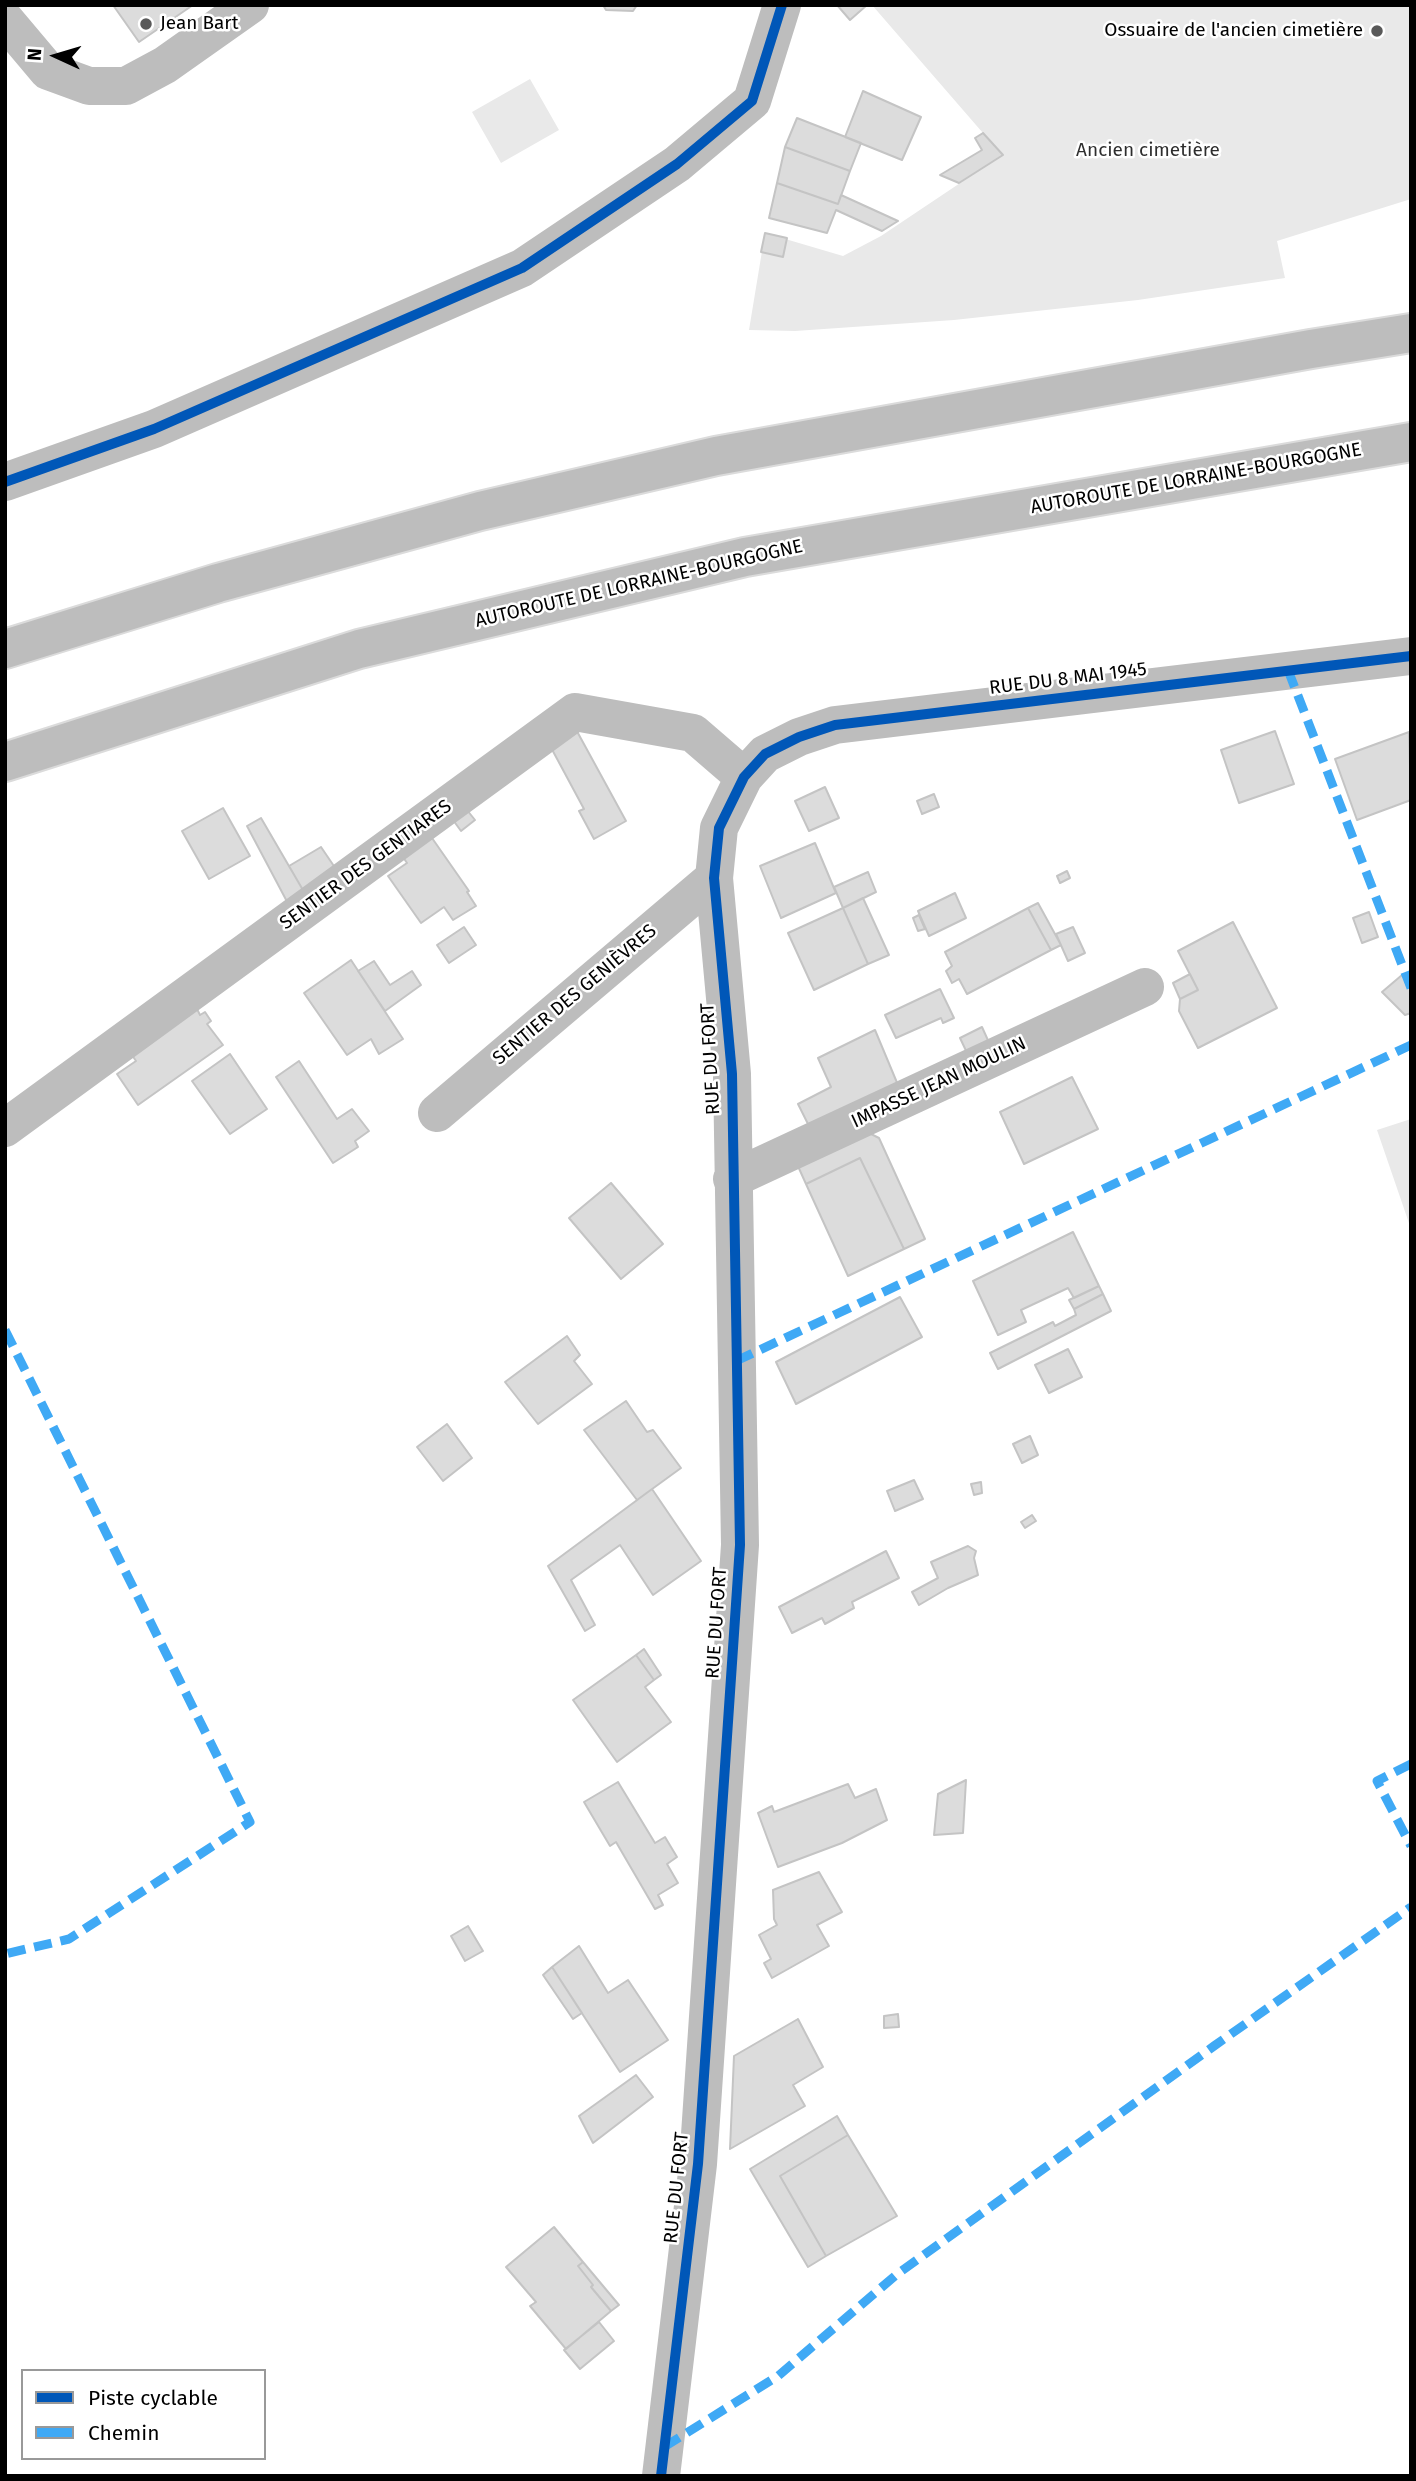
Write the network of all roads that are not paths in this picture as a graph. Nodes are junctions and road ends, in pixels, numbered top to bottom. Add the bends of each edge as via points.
1 (250, 5) edge
2 (782, 5) edge
3 (5, 20) edge
4 (1411, 333) edge
5 (1411, 442) edge
6 (5, 482) edge
7 (5, 649) edge
8 (1411, 656) edge
9 (5, 762) edge
10 (744, 777) junction
11 (714, 878) junction
12 (1145, 987) dead end
13 (437, 1113) dead end
14 (5, 1129) edge
15 (732, 1179) junction
16 (661, 2476) edge

1 - 3 main road via 126,86 89,86 48,71
2 - 6 main road via 752,102 677,164 522,268 154,429
4 - 7 main road via 716,456 467,515 218,583
5 - 9 main road, AUTOROUTE DE LORRAINE-BOURGOGNE via 745,557 359,649
8 - 10 main road, RUE DU 8 MAI 1945 via 835,726 765,754
10 - 11 main road, RUE DU FORT via 719,828
10 - 14 main road, SENTIER DES GENTIARES via 693,733 575,712
11 - 13 main road, SENTIER DES GENIÈVRES
11 - 15 main road, RUE DU FORT via 732,1074
12 - 15 main road, IMPASSE JEAN MOULIN
15 - 16 main road, RUE DU FORT via 740,1545 698,2164

